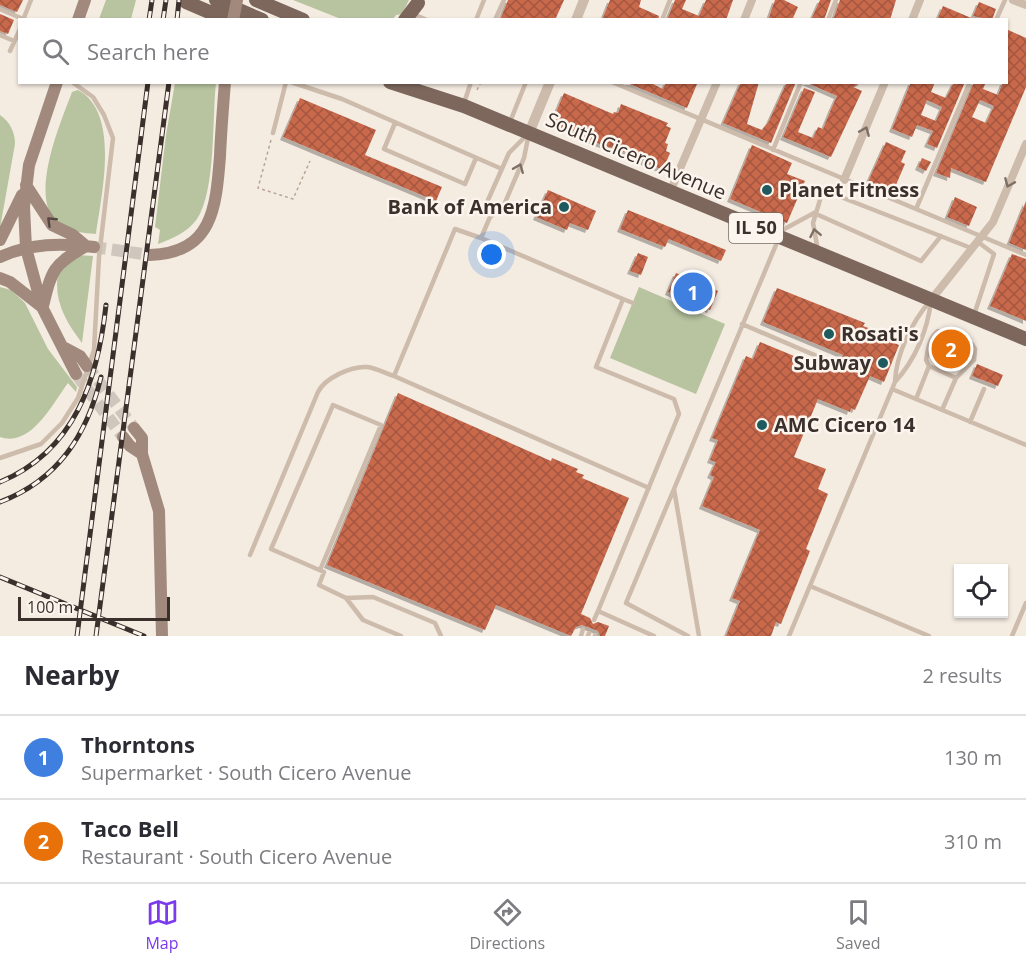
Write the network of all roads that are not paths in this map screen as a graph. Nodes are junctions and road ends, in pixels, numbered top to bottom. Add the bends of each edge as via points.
1 (31, 0) edge
2 (85, 0) edge
3 (216, 0) edge
4 (237, 0) edge
5 (256, 0) edge
6 (484, 0) edge
7 (504, 0) edge
8 (584, 0) edge
9 (670, 0) edge
10 (752, 0) edge
11 (836, 0) edge
12 (920, 0) edge
13 (1005, 0) edge
14 (1013, 0) edge
15 (186, 2) dead end
16 (1026, 5) edge
17 (0, 9) edge
18 (21, 18) edge
19 (23, 18) edge
20 (79, 18) edge
21 (226, 18) edge
22 (232, 18) edge
23 (257, 18) edge
24 (298, 18) edge
25 (477, 18) edge
26 (496, 18) edge
27 (577, 18) edge
28 (663, 18) edge
29 (745, 18) edge
30 (829, 18) edge
31 (913, 18) edge
32 (997, 18) edge
33 (18, 32) edge
34 (0, 35) edge
35 (14, 41) junction
36 (10, 51) dead end
37 (56, 84) edge
38 (75, 84) edge
39 (225, 84) edge
40 (285, 84) edge
41 (297, 84) edge
42 (396, 84) edge
43 (423, 84) edge
44 (470, 84) edge
45 (525, 84) edge
46 (549, 84) edge
47 (616, 84) edge
48 (634, 84) edge
49 (716, 84) edge
50 (800, 84) edge
51 (884, 84) edge
52 (969, 84) edge
53 (632, 91) junction
54 (464, 106) junction
55 (701, 120) junction
56 (395, 123) junction
57 (509, 125) junction
58 (273, 133) road end
59 (528, 133) junction
60 (1026, 144) edge
61 (773, 150) junction
62 (476, 158) junction
63 (502, 169) junction
64 (844, 180) junction
65 (26, 185) junction
66 (670, 192) junction
67 (916, 209) junction
68 (814, 213) junction
69 (490, 217) junction
70 (777, 236) junction
71 (941, 236) junction
72 (481, 238) junction
73 (0, 240) edge
74 (977, 242) junction
75 (90, 247) junction
76 (26, 248) junction
77 (819, 253) junction
78 (150, 255) tunnel mouth
79 (1026, 255) edge
80 (0, 257) edge
81 (0, 278) edge
82 (623, 299) junction
83 (931, 300) junction
84 (633, 303) dead end
85 (42, 307) junction
86 (973, 317) junction
87 (742, 324) junction
88 (913, 327) junction
89 (921, 339) junction
90 (1026, 339) edge
91 (65, 348) junction
92 (833, 363) dead end
93 (87, 366) tunnel mouth
94 (929, 366) junction
95 (76, 374) tunnel mouth
96 (394, 376) junction
97 (956, 378) junction
98 (895, 382) junction
99 (892, 389) junction
100 (984, 389) dead end
101 (916, 399) junction
102 (942, 410) junction
103 (970, 422) junction
104 (134, 428) tunnel mouth
105 (123, 437) tunnel mouth
106 (1026, 445) edge
107 (142, 454) junction
108 (0, 458) edge
109 (649, 488) junction
110 (674, 489) junction
111 (250, 555) dead end
112 (320, 570) junction
113 (810, 586) junction
114 (346, 598) junction
115 (1026, 603) edge
116 (596, 616) junction
117 (588, 617) dead end
118 (1019, 620) junction
119 (601, 623) dead end
120 (1026, 623) edge
121 (583, 629) dead end
122 (162, 636) edge
123 (401, 636) edge
124 (441, 636) edge
125 (581, 636) edge
126 (654, 636) edge
127 (688, 636) edge
128 (699, 636) edge
129 (789, 636) edge
130 (929, 636) edge
131 (1012, 636) edge

1 - 19 lane
2 - 20 main road
3 - 23 main road
4 - 22 main road, bridge
5 - 24 main road
6 - 25 lane
7 - 26 lane
8 - 27 street
9 - 28 lane
10 - 29 street
11 - 30 lane
12 - 31 street
13 - 32 lane
14 - 16 street
15 - 21 main road
17 - 18 lane
33 - 35 lane
34 - 35 lane
35 - 36 lane
37 - 65 main road
38 - 108 lane via 93,97 113,138 99,257 94,350 78,398 62,423 41,444
39 - 78 main road via 217,195 211,219 205,230 184,248
40 - 58 lane
41 - 56 lane
42 - 54 main road, South Cicero Avenue / IL 50
43 - 54 main road, South Cicero Avenue / IL 50
44 - 54 lane
45 - 57 lane
46 - 59 street
47 - 53 lane
48 - 53 lane
49 - 55 street
50 - 61 lane
64 -> 51 street
52 - 67 lane
53 - 55 lane
54 - 57 main road, South Cicero Avenue / IL 50
55 - 61 lane
55 - 66 street
56 - 62 lane
56 - 62 lane via 384,149 465,184
57 - 59 main road, South Cicero Avenue / IL 50
59 - 63 lane via 509,153
59 - 66 main road, South Cicero Avenue / IL 50
69 -> 59 lane via 504,205 524,158
60 -> 74 street via 993,222
61 - 64 lane
62 - 63 lane
63 - 69 lane via 489,200
64 - 67 lane
65 - 73 main road
75 -> 65 main road via 52,225
65 - 76 main road
66 - 70 main road, South Cicero Avenue / IL 50
67 - 74 lane
68 - 70 lane
68 - 71 lane via 921,261
68 - 71 lane via 823,190
77 -> 68 lane
69 - 72 lane
70 - 77 main road, South Cicero Avenue / IL 50
70 - 87 lane
71 - 74 lane
72 - 82 lane
72 - 96 lane via 455,229
74 - 79 lane
74 - 83 street
74 - 86 lane via 994,254
75 - 76 main road via 57,244
75 - 85 main road via 59,262
76 - 80 main road
76 - 85 main road
77 - 83 main road, South Cicero Avenue / IL 50
81 - 85 main road
82 - 84 lane
82 - 109 lane via 596,367 674,399 679,414
83 - 86 main road, South Cicero Avenue / IL 50
83 - 88 lane
83 - 89 lane via 929,321
85 - 91 main road
86 - 90 main road, South Cicero Avenue / IL 50
87 - 92 lane
87 - 110 lane
88 - 89 lane
88 - 98 lane via 895,368
89 - 98 lane
91 - 93 main road via 80,356
91 - 95 main road
94 - 97 lane
94 - 97 lane via 929,346 938,331 972,344 974,360
94 - 101 lane
96 - 109 lane
96 - 111 lane via 363,367 321,386
97 - 102 lane
98 - 99 lane
99 - 101 lane
99 - 113 lane
100 - 103 lane
101 - 102 lane
102 - 103 lane
103 - 106 lane
104 - 107 main road via 142,438
105 - 107 main road
107 - 122 main road via 159,511
109 - 116 lane
110 - 127 lane via 626,603
110 - 128 lane
112 - 112 lane via 272,549 333,405 381,425
112 - 114 lane via 324,572 320,585
113 - 129 lane
113 - 130 lane
114 - 123 lane via 363,620
114 - 124 lane via 373,597 435,623
115 - 118 lane
116 - 117 lane
116 - 119 lane
116 - 126 lane
118 - 120 lane
118 - 131 lane
121 - 125 lane

